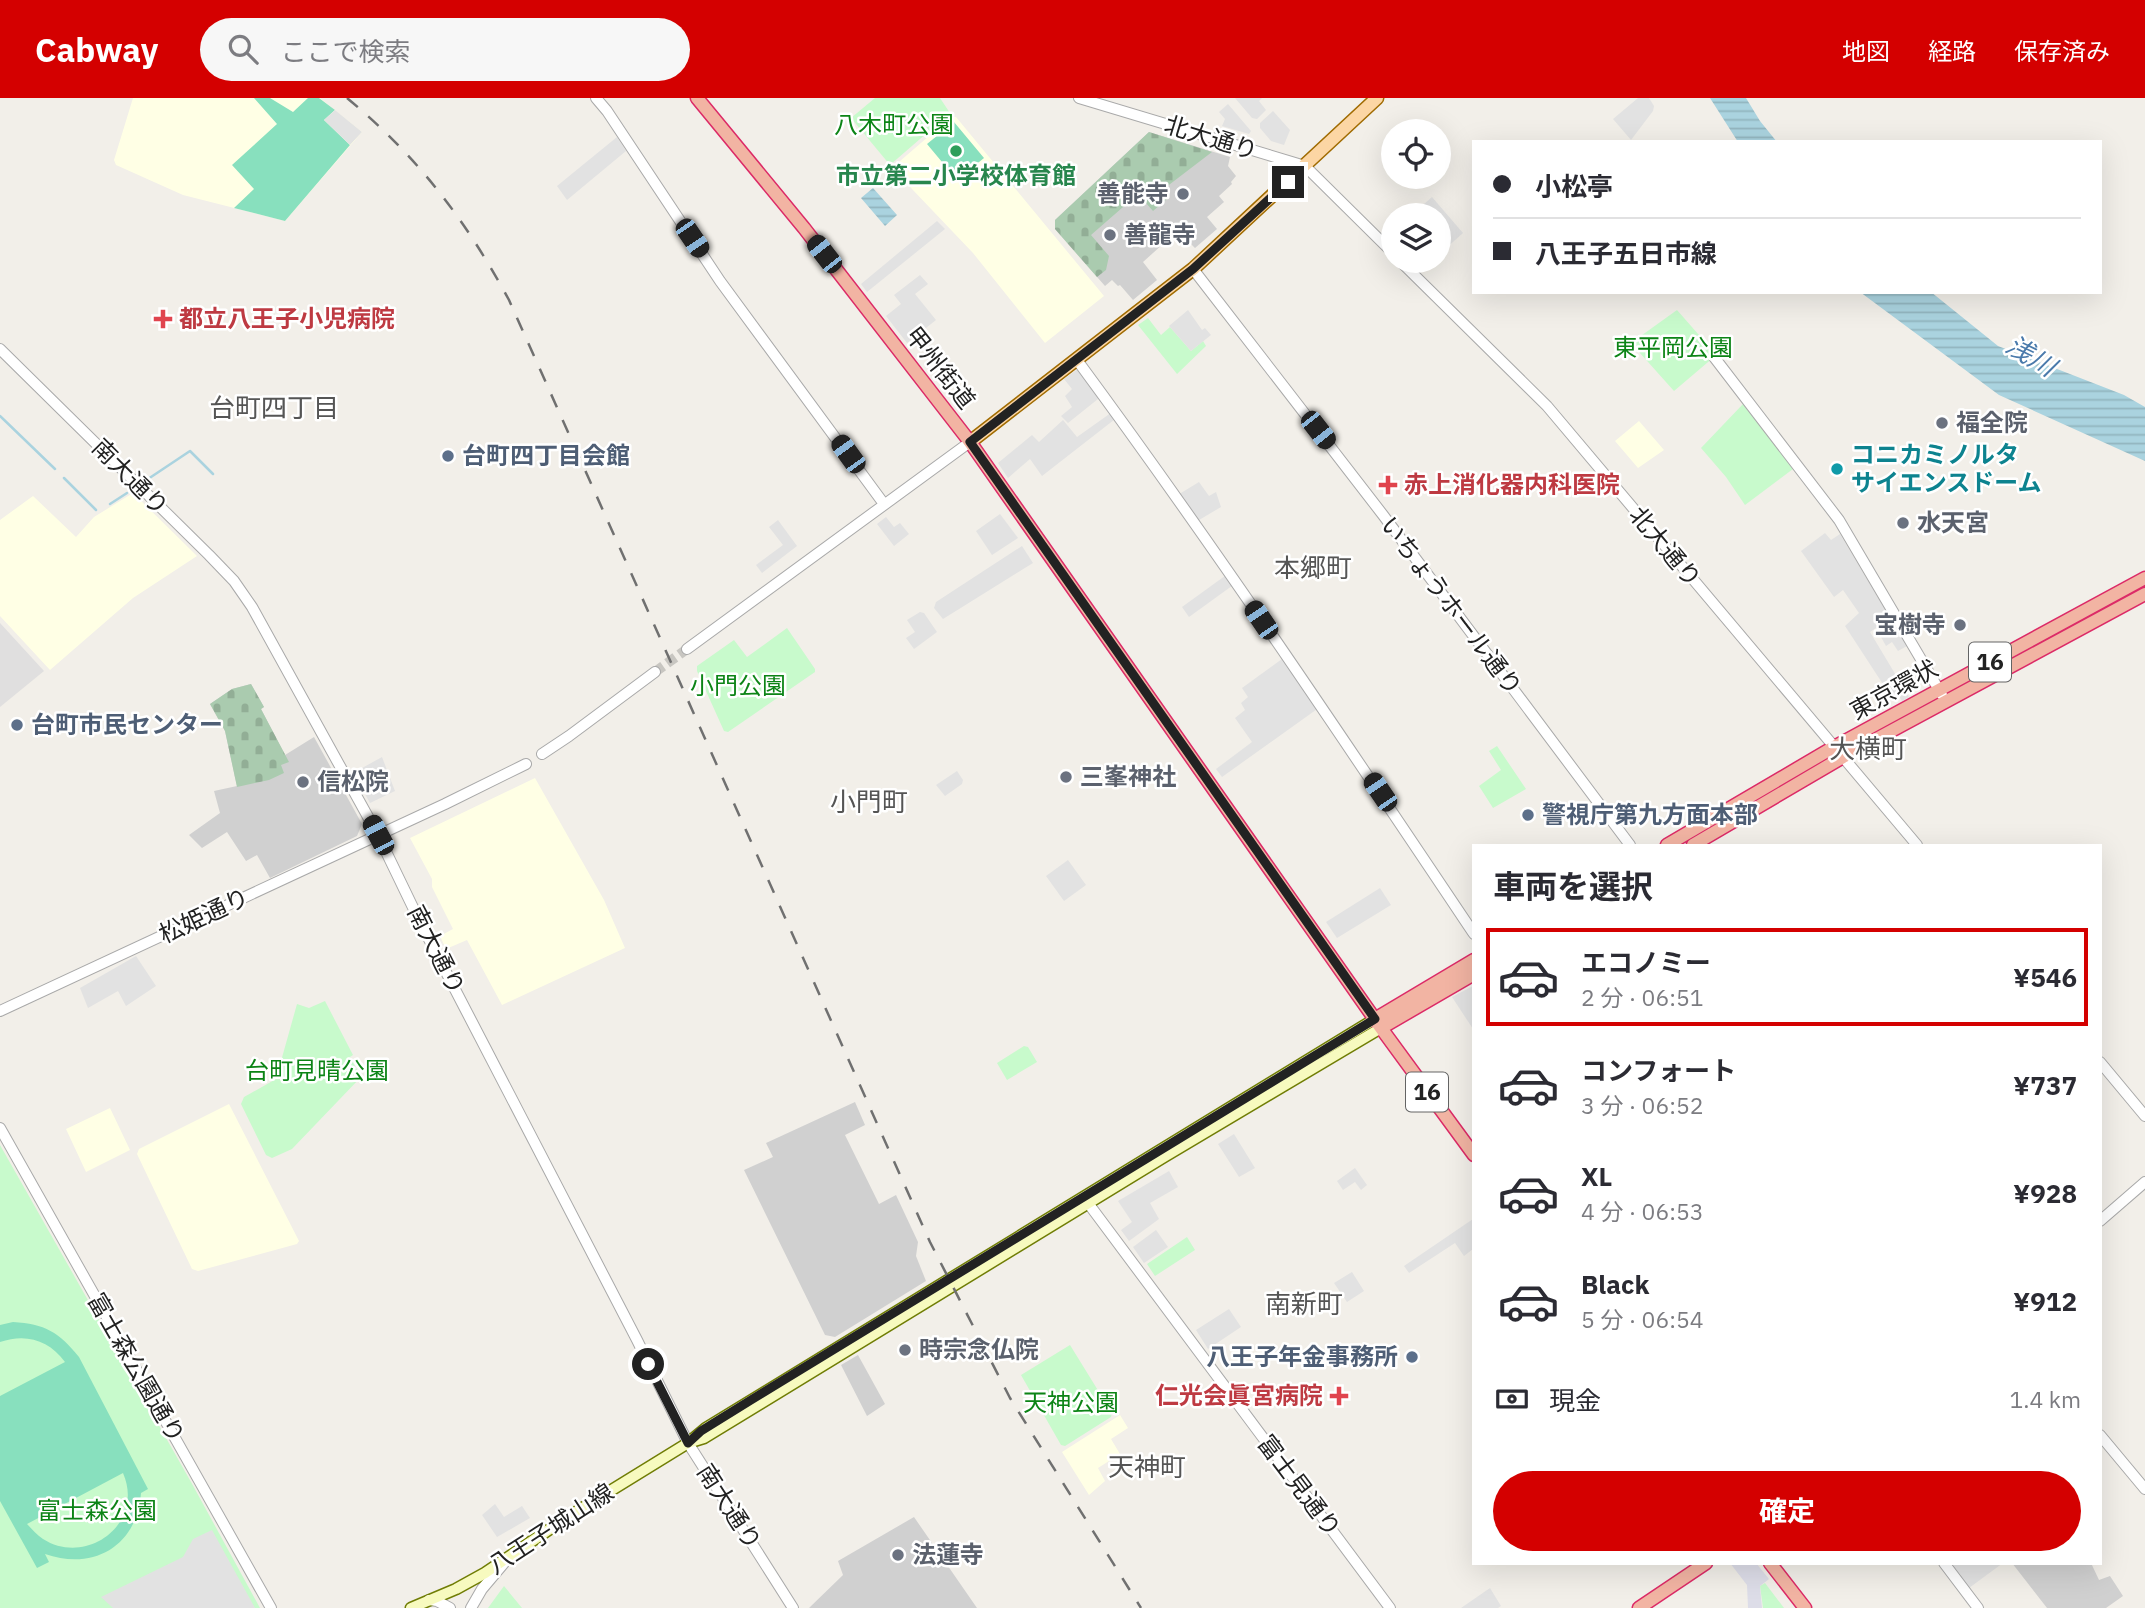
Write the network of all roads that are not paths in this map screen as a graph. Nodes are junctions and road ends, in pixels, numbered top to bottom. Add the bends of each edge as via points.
1 (596, 98) edge
2 (696, 98) edge
3 (1079, 98) edge
4 (1377, 98) edge
5 (1305, 166) junction
6 (1381, 241) edge
7 (1193, 269) junction
8 (1412, 273) edge
9 (0, 349) edge
10 (1714, 357) dead end
11 (1077, 360) junction
12 (970, 442) junction
13 (884, 504) junction
14 (2145, 578) edge
15 (2145, 594) edge
16 (687, 649) tunnel mouth
17 (655, 672) tunnel mouth
18 (1942, 695) junction
19 (1838, 752) junction
20 (542, 754) dead end
21 (526, 764) dead end
22 (378, 835) junction
23 (1629, 844) edge
24 (1669, 844) edge
25 (1695, 844) edge
26 (1916, 844) edge
27 (1472, 931) edge
28 (1472, 961) edge
29 (1472, 975) edge
30 (0, 1012) edge
31 (1378, 1023) junction
32 (2102, 1064) edge
33 (2145, 1116) edge
34 (0, 1128) edge
35 (1472, 1153) edge
36 (2145, 1182) edge
37 (1085, 1199) junction
38 (2102, 1219) edge
39 (2102, 1437) edge
40 (688, 1443) junction
41 (2145, 1489) edge
42 (511, 1555) junction
43 (1703, 1565) edge
44 (1772, 1565) edge
45 (1946, 1565) edge
46 (472, 1580) junction
47 (429, 1600) junction
48 (472, 1606) edge
49 (271, 1608) edge
50 (411, 1608) edge
51 (450, 1608) edge
52 (793, 1608) edge
53 (1390, 1608) edge
54 (1639, 1608) edge
55 (1805, 1608) edge
56 (1978, 1608) edge

1 - 13 street via 720,281
2 - 12 highway, 甲州街道
3 - 5 street, 北大通り
4 - 5 main road
5 - 6 street, 北大通り
5 - 7 main road
7 - 11 main road
7 - 23 street, いちょうホール通り
8 - 19 street, 北大通り via 1547,406
9 - 22 street, 南大通り via 234,581
10 - 18 street via 1839,520
11 - 12 main road
11 - 27 street via 1331,720
12 - 13 street
12 - 31 highway, 甲州街道
13 - 16 street
14 - 18 highway, 東京環状 / 16
15 - 18 highway, 東京環状 / 16
17 - 20 street
18 - 19 highway, 東京環状 / 16
19 - 24 highway, 東京環状 / 16
19 - 25 highway, 東京環状 / 16
19 - 26 street, 北大通り
21 - 22 street, 松姫通り
22 - 30 street, 松姫通り
22 - 40 street, 南大通り
28 - 31 highway
29 - 31 highway
31 - 35 highway, 甲州街道 / 16
31 - 37 main road, 八王子城山線
32 - 33 street
34 - 49 street, 富士森公園通り
36 - 38 street
37 - 40 main road, 八王子城山線 via 704,1438
37 - 53 street, 富士見通り
39 - 41 street
40 - 42 main road, 八王子城山線
40 - 52 street, 南大通り
42 - 46 main road, 八王子城山線
42 - 48 street
43 - 54 highway
44 - 55 highway
45 - 56 street
46 - 47 main road, 八王子城山線
46 - 48 street
47 - 50 main road, 八王子城山線
47 - 51 street

